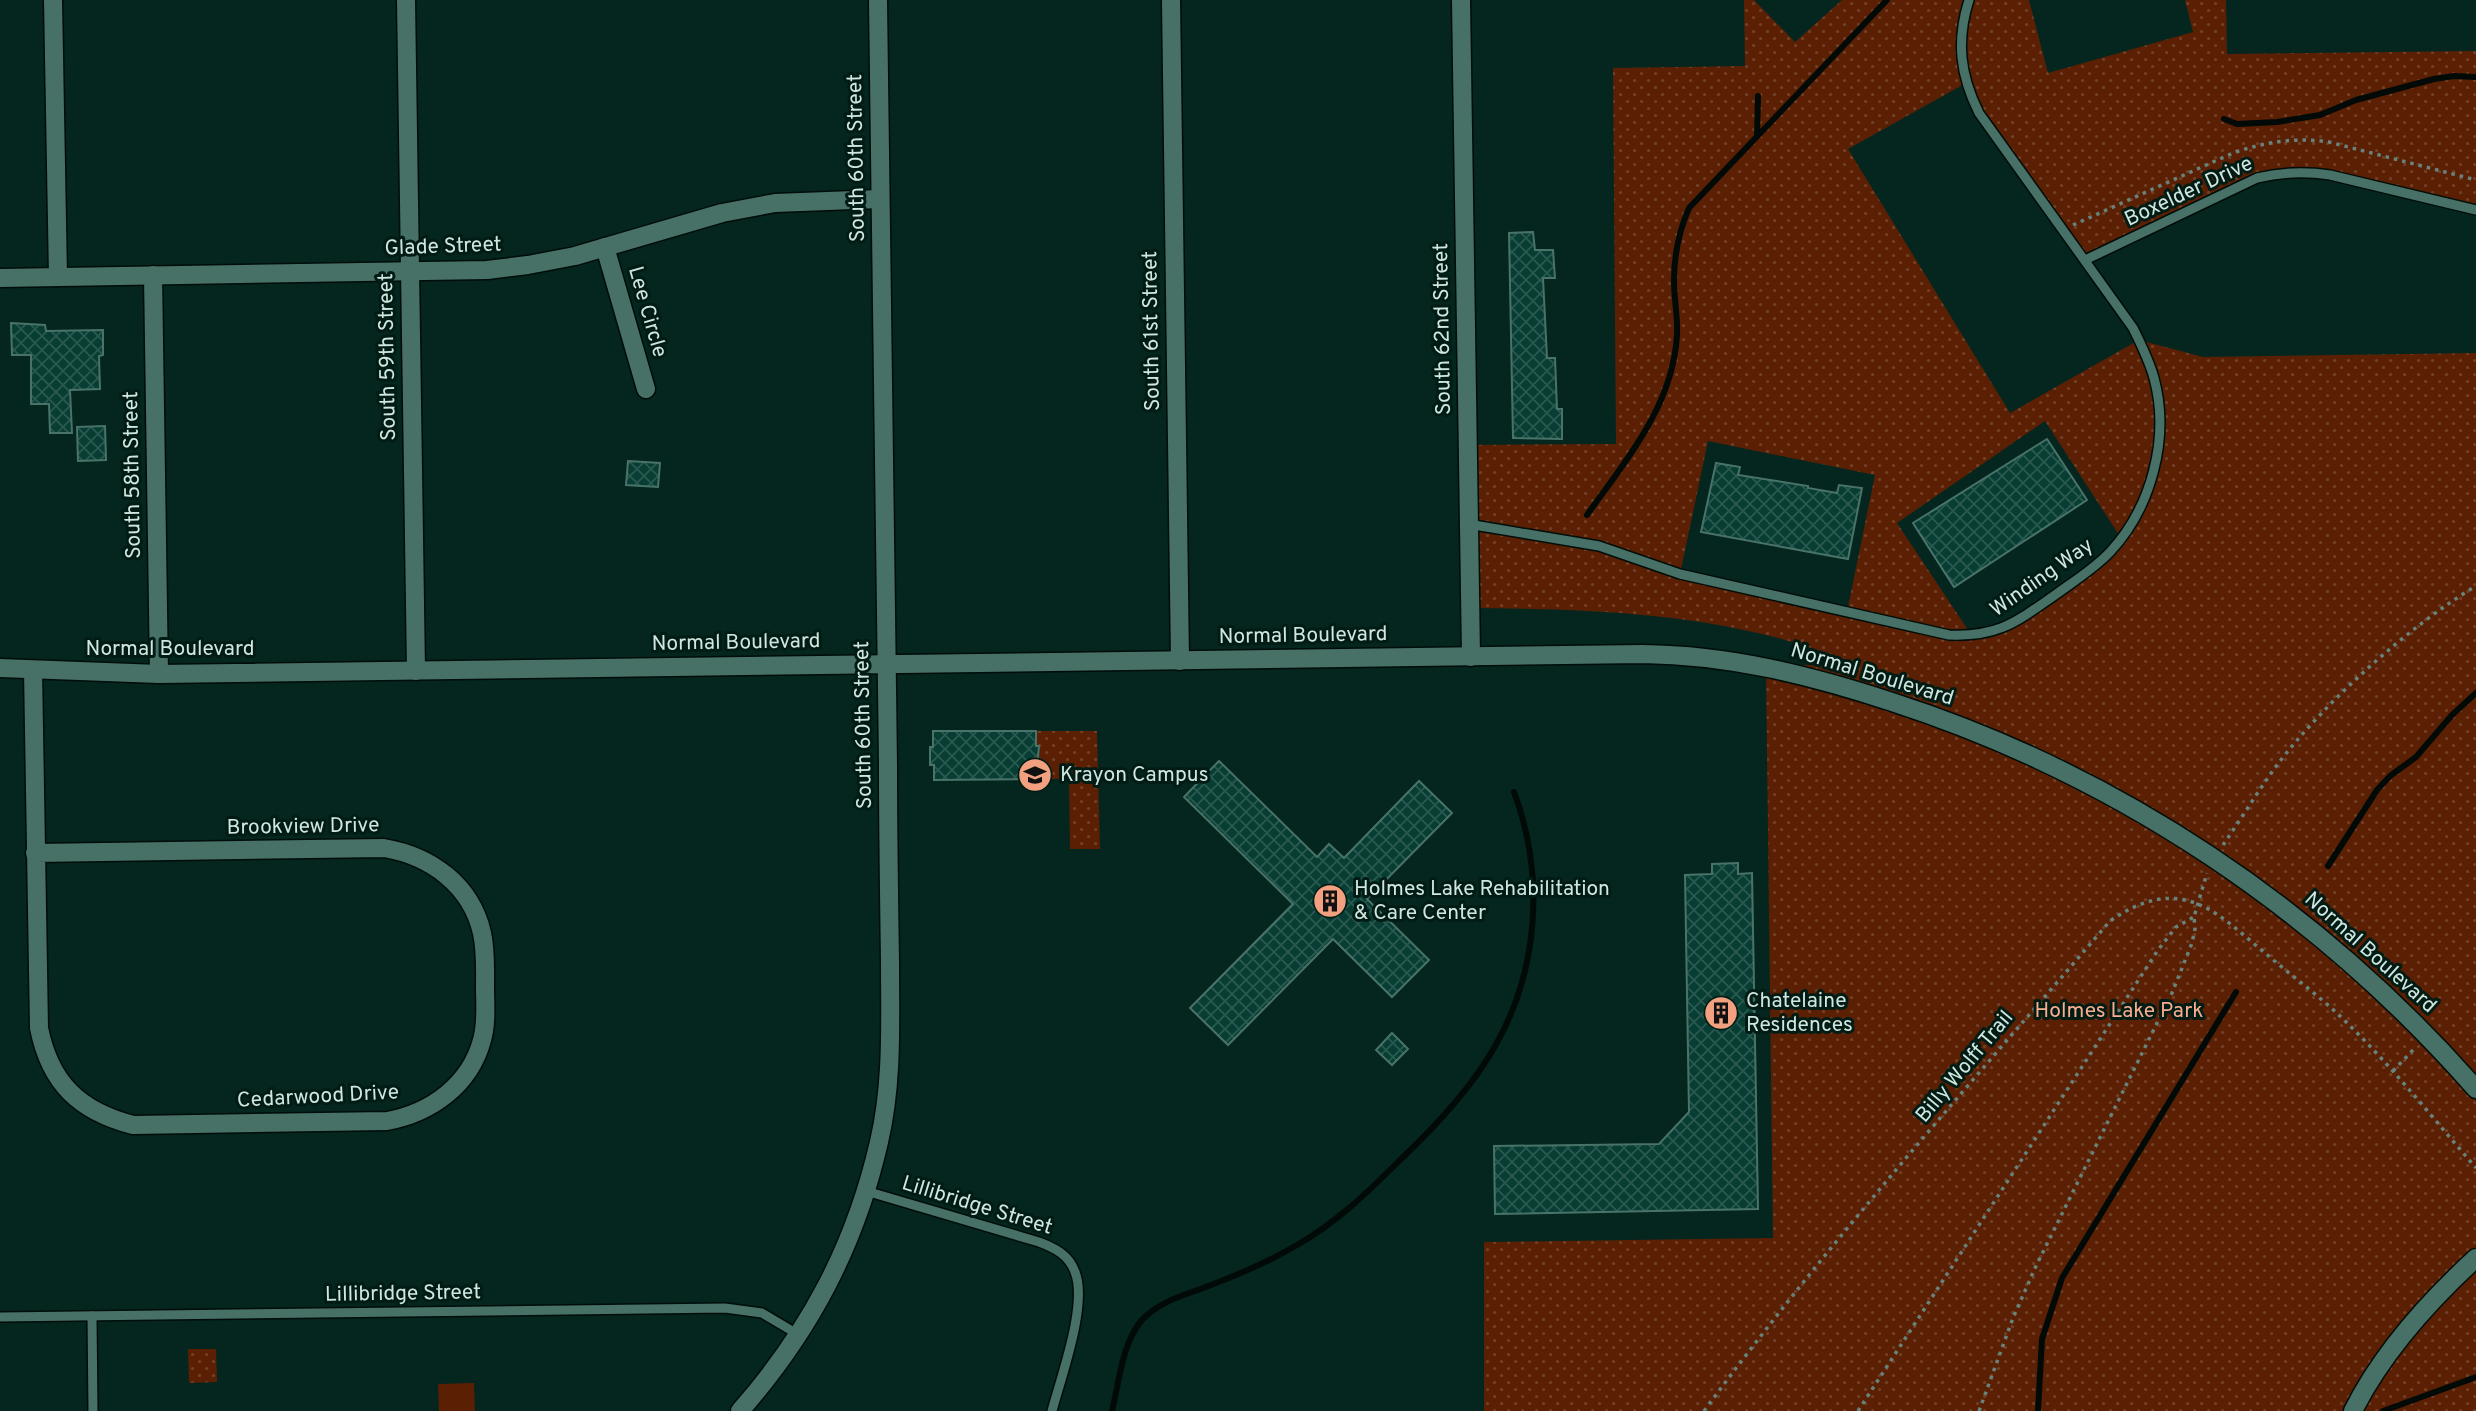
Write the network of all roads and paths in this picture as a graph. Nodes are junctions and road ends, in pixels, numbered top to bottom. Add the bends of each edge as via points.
1 (53, 0) edge
2 (405, 0) edge
3 (877, 0) edge
4 (1171, 0) edge
5 (1461, 0) edge
6 (1969, 0) edge
7 (880, 199) junction
8 (2476, 210) edge
9 (605, 247) junction
10 (2085, 260) junction
11 (410, 272) junction
12 (153, 275) junction
13 (58, 277) junction
14 (0, 278) edge
15 (646, 389) dead end
16 (1468, 524) junction
17 (2476, 586) edge
18 (1471, 657) junction
19 (1180, 661) junction
20 (887, 663) junction
21 (0, 668) edge
22 (33, 670) junction
23 (416, 671) junction
24 (159, 674) junction
25 (36, 853) junction
26 (2214, 858) junction
27 (2198, 904) junction
28 (2194, 917) junction
29 (485, 982) joint
30 (2427, 1035) junction
31 (2393, 1071) junction
32 (2476, 1089) edge
33 (2476, 1168) edge
34 (866, 1191) junction
35 (2476, 1258) edge
36 (92, 1316) junction
37 (0, 1317) edge
38 (799, 1335) junction
39 (93, 1411) edge
40 (740, 1411) edge
41 (1052, 1411) edge
42 (1704, 1411) edge
43 (1858, 1411) edge
44 (1979, 1411) edge
45 (2353, 1411) edge

1 - 13 street
2 - 11 street, South 59th Street
3 - 7 street, South 60th Street
4 - 19 street, South 61st Street
5 - 16 street, South 62nd Street
6 - 10 lane, Winding Way via 1960,43 1968,91
7 - 9 street, Glade Street via 775,203 722,213
7 - 20 street, South 60th Street
8 - 10 lane, Boxelder Drive via 2306,171 2281,173 2257,178
9 - 11 street, Glade Street via 528,265
9 - 15 street, Lee Circle
10 - 16 lane, Winding Way via 2133,328 2154,379 2159,409 2154,471 2144,499 2111,551 2015,623 1994,632 1949,635 1680,574 1599,546
11 - 12 street, Glade Street
11 - 23 street, South 59th Street
12 - 13 street, Glade Street
12 - 24 street, South 58th Street
13 - 14 street, Glade Street
16 - 18 street, South 62nd Street
17 - 26 path via 2385,654 2311,725
18 - 19 street, Normal Boulevard
18 - 26 street, Normal Boulevard via 1672,654 1801,674 1925,713 2028,754 2120,800
19 - 20 street, Normal Boulevard
20 - 23 street, Normal Boulevard
20 - 34 street, South 60th Street via 890,1062 884,1114
21 - 22 street, Normal Boulevard
22 - 24 street, Normal Boulevard
22 - 25 street
23 - 24 street, Normal Boulevard
25 - 29 street, Brookview Drive via 402,851 435,866 465,895 482,934
25 - 29 street, Cedarwood Drive via 42,1045 51,1068 70,1094 109,1119 151,1126 404,1118 447,1096 464,1078 482,1040
26 - 27 path
26 - 30 street, Normal Boulevard via 2283,906
27 - 28 path
27 - 31 path, Billy Wolff Trail via 2223,918 2339,1015
27 - 42 path, Billy Wolff Trail via 2155,900 2110,922 1775,1315
28 - 43 path via 2176,927 2158,950
28 - 44 path via 2192,943 2172,993 2036,1266
30 - 31 path
30 - 32 street, Normal Boulevard
31 - 33 path, Billy Wolff Trail
34 - 38 street, South 60th Street via 836,1267
34 - 41 lane, Lillibridge Street via 1039,1242 1072,1264 1078,1306
35 - 45 street via 2388,1355
36 - 37 lane, Lillibridge Street
36 - 38 lane, Lillibridge Street via 725,1308 762,1313
36 - 39 lane
38 - 40 street, South 60th Street

